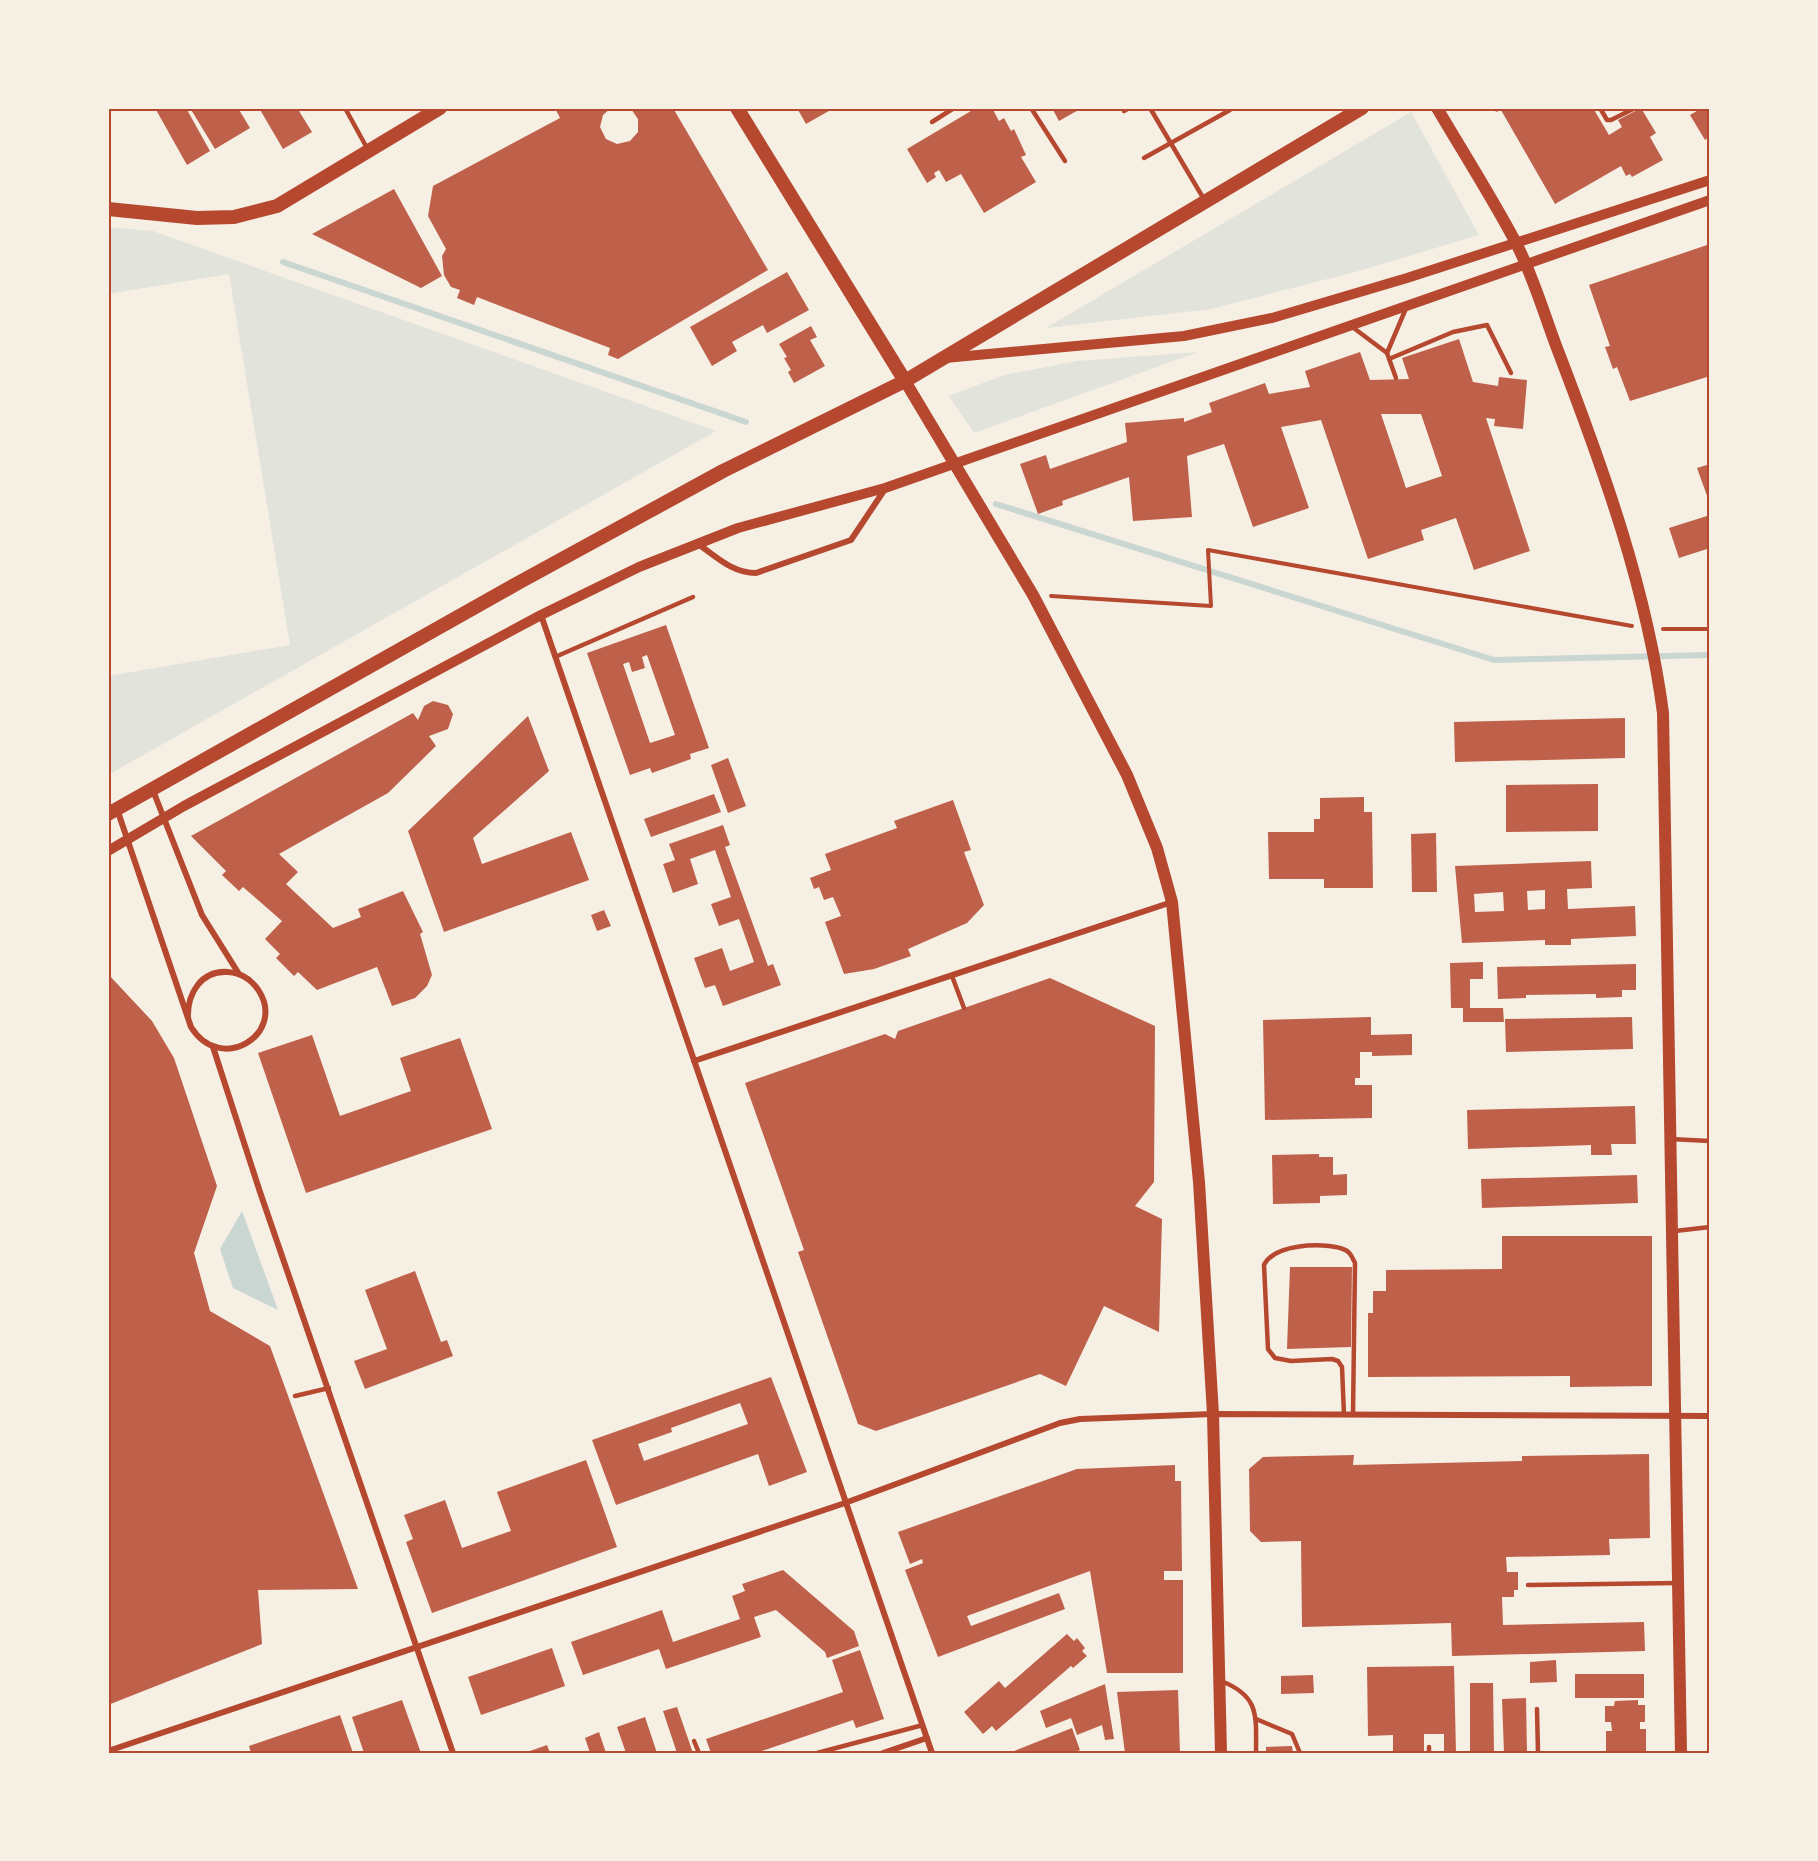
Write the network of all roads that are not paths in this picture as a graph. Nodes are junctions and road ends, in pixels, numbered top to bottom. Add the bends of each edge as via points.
1 (345, 108) edge
2 (440, 108) edge
3 (737, 108) edge
4 (954, 108) edge
5 (1032, 108) edge
6 (1150, 108) edge
7 (1362, 108) edge
8 (1437, 108) edge
9 (1600, 108) edge
10 (1635, 108) edge
11 (1230, 110) dead end
12 (932, 122) dead end
13 (1171, 145) junction
14 (369, 151) junction
15 (1144, 158) dead end
16 (1065, 161) dead end
17 (1706, 183) edge
18 (1710, 200) edge
19 (1206, 203) junction
20 (108, 209) edge
21 (1516, 243) junction
22 (1525, 265) junction
23 (1408, 306) junction
24 (1351, 326) junction
25 (1387, 353) junction
26 (945, 358) junction
27 (1389, 359) junction
28 (1511, 373) dead end
29 (1396, 378) dead end
30 (904, 381) junction
31 (954, 464) junction
32 (885, 488) junction
33 (698, 544) junction
34 (693, 597) dead end
35 (541, 615) junction
36 (555, 657) junction
37 (152, 788) junction
38 (112, 812) edge
39 (164, 817) junction
40 (127, 840) junction
41 (108, 851) edge
42 (1172, 902) junction
43 (239, 974) junction
44 (952, 976) junction
45 (964, 1008) dead end
46 (188, 1018) junction
47 (213, 1047) junction
48 (694, 1061) junction
49 (1670, 1139) junction
50 (1710, 1141) edge
51 (1710, 1227) edge
52 (1672, 1232) junction
53 (329, 1388) junction
54 (295, 1396) dead end
55 (1213, 1414) junction
56 (1344, 1415) junction
57 (1353, 1415) junction
58 (1710, 1416) edge
59 (1675, 1417) junction
60 (845, 1503) junction
61 (1678, 1583) junction
62 (1528, 1585) dead end
63 (416, 1646) junction
64 (1220, 1681) junction
65 (1537, 1708) dead end
66 (1256, 1719) junction
67 (923, 1725) junction
68 (927, 1738) junction
69 (694, 1741) dead end
70 (127, 1745) junction
71 (1429, 1747) dead end
72 (108, 1751) edge
73 (121, 1753) edge
74 (453, 1753) edge
75 (699, 1753) edge
76 (818, 1753) edge
77 (883, 1753) edge
78 (932, 1753) edge
79 (1221, 1753) edge
80 (1256, 1753) edge
81 (1300, 1753) edge
82 (1429, 1753) edge
83 (1539, 1753) edge
84 (1681, 1753) edge

1 - 14 lane
2 - 14 main road
3 - 30 main road
4 - 12 lane
5 - 16 lane
6 - 13 lane
7 - 19 main road
8 - 21 main road
9 - 10 lane via 1607,120
11 - 13 lane
13 - 15 lane
13 - 19 lane
14 - 20 main road via 277,206 234,217 197,218
17 - 21 street
18 - 22 street
19 - 26 main road
21 - 22 main road
21 - 26 street via 1261,321 1184,336
22 - 23 street
22 - 49 main road via 1588,430 1626,546 1659,684 1663,713
23 - 24 street
23 - 25 lane
24 - 25 lane
24 - 31 street
25 - 27 lane
26 - 30 main road
27 - 28 lane via 1453,332 1487,326
27 - 29 lane
30 - 31 main road
30 - 37 main road via 723,471
31 - 32 street
31 - 42 main road via 1033,595 1127,775 1157,848
32 - 33 street via 738,528
32 - 33 street via 851,540 756,573 735,570
33 - 35 street via 639,567
34 - 36 lane
35 - 36 street
35 - 39 street
36 - 48 street
37 - 38 main road
37 - 39 street
38 - 40 street
39 - 40 street
39 - 43 street via 202,915
40 - 41 street
40 - 46 street
42 - 44 street
42 - 55 main road via 1199,1182
43 - 46 street via 219,972 201,981 189,998
43 - 47 street via 261,994 265,1014 262,1024 243,1046
44 - 45 lane
44 - 48 street
46 - 47 street via 196,1036
47 - 53 street
48 - 60 street
49 - 50 lane
49 - 52 main road
51 - 52 lane
52 - 59 main road
53 - 54 lane
53 - 63 street
55 - 56 street
55 - 60 street via 1060,1423
55 - 64 main road
56 - 57 street
56 - 57 lane via 1342,1367 1338,1361 1291,1361 1275,1358 1268,1349 1264,1265 1269,1256 1282,1250 1343,1249 1355,1263
57 - 59 street
58 - 59 street
59 - 61 main road
60 - 63 street
60 - 67 street
61 - 62 lane
61 - 84 main road
63 - 70 street
63 - 74 street
64 - 66 lane via 1237,1687 1249,1698
64 - 79 main road
65 - 83 lane
66 - 80 lane
66 - 81 lane via 1292,1734
67 - 68 street
67 - 76 lane
68 - 77 street
68 - 78 street
69 - 75 lane
70 - 72 street
70 - 73 street
71 - 82 lane

